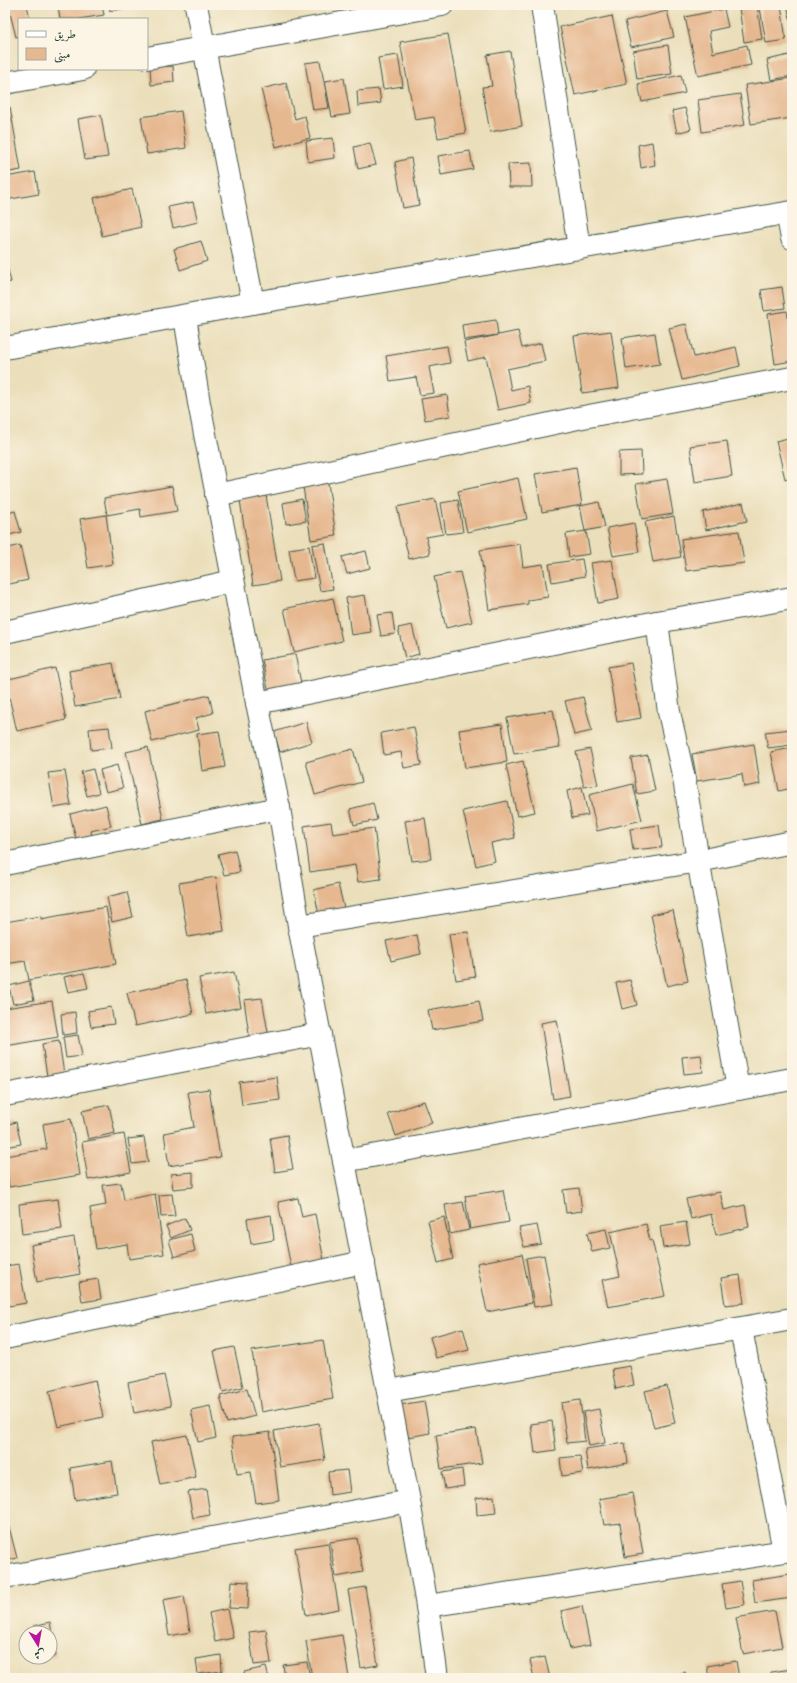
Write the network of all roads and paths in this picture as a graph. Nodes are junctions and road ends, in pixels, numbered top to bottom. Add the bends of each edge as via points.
1 (196, 5) edge
2 (442, 5) edge
3 (542, 5) edge
4 (203, 48) junction
5 (148, 58) edge
6 (77, 70) edge
7 (5, 83) edge
8 (789, 212) edge
9 (792, 238) edge
10 (579, 248) junction
11 (253, 303) junction
12 (185, 317) junction
13 (5, 348) edge
14 (792, 378) edge
15 (216, 495) junction
16 (233, 581) junction
17 (792, 598) edge
18 (657, 622) junction
19 (5, 632) edge
20 (256, 703) junction
21 (279, 808) junction
22 (792, 842) edge
23 (699, 861) junction
24 (5, 864) edge
25 (299, 926) junction
26 (320, 1034) junction
27 (792, 1078) edge
28 (738, 1090) junction
29 (5, 1095) edge
30 (344, 1161) junction
31 (364, 1262) junction
32 (792, 1319) edge
33 (741, 1329) junction
34 (5, 1338) edge
35 (388, 1391) junction
36 (409, 1501) junction
37 (788, 1550) edge
38 (5, 1577) edge
39 (427, 1606) junction
40 (437, 1678) edge

1 - 4 street
2 - 4 street
3 - 10 street
4 - 5 street
4 - 11 street
6 - 7 street
8 - 9 street
8 - 10 street
10 - 11 street
11 - 12 street
12 - 13 street
12 - 15 street
14 - 15 street via 578,418
15 - 16 street
16 - 19 street
16 - 20 street
17 - 18 street
18 - 20 street
18 - 23 street via 669,712
20 - 21 street
21 - 24 street
21 - 25 street
22 - 23 street
23 - 25 street
23 - 28 street
25 - 26 street
26 - 29 street
26 - 30 street
27 - 28 street
28 - 30 street
30 - 31 street
31 - 34 street
31 - 35 street
32 - 33 street
33 - 35 street
33 - 37 street
35 - 36 street
36 - 38 street
36 - 39 street
37 - 39 street
39 - 40 street

